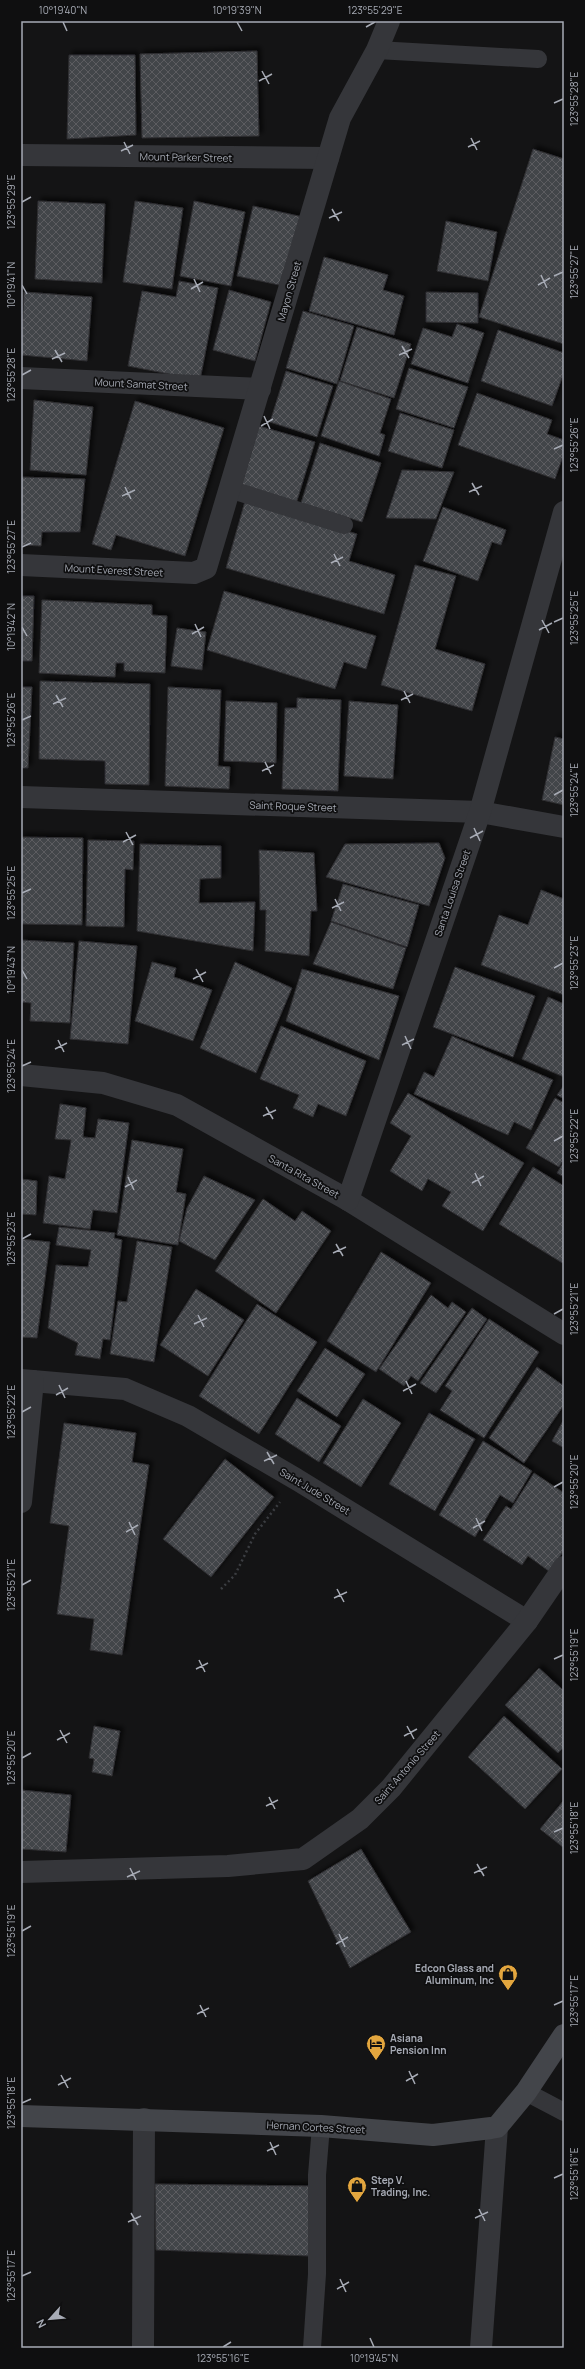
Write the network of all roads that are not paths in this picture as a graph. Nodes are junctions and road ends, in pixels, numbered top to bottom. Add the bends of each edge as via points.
1 (389, 21) edge
2 (377, 50) junction
3 (538, 59) dead end
4 (21, 155) edge
5 (328, 158) junction
6 (21, 378) edge
7 (260, 389) junction
8 (229, 489) junction
9 (564, 512) edge
10 (344, 525) dead end
11 (21, 565) edge
12 (206, 568) joint
13 (21, 797) edge
14 (480, 812) junction
15 (564, 827) edge
16 (21, 1075) edge
17 (348, 1200) junction
18 (564, 1334) edge
19 (27, 1380) edge
20 (21, 1502) edge
21 (564, 1567) edge
22 (527, 1621) junction
23 (21, 1872) edge
24 (564, 2035) edge
25 (526, 2092) junction
26 (564, 2112) edge
27 (21, 2116) edge
28 (144, 2119) junction
29 (321, 2126) junction
30 (497, 2127) junction
31 (143, 2348) edge
32 (312, 2348) edge
33 (481, 2348) edge

1 - 2 street, Mayon Street
2 - 3 lane
2 - 5 street, Mayon Street via 340,118
4 - 5 street, Mount Parker Street
5 - 7 street, Mayon Street
6 - 7 street, Mount Samat Street
7 - 8 street, Mayon Street
8 - 10 lane
8 - 12 street, Mayon Street
9 - 14 street, Santa Louisa Street
11 - 12 street, Mount Everest Street via 194,574
13 - 14 street, Saint Roque Street
14 - 15 street, Saint Roque Street
14 - 17 street, Santa Louisa Street
16 - 17 street, Santa Rita Street via 103,1083 177,1106
17 - 18 street, Santa Rita Street
19 - 20 street
19 - 22 street, Saint Jude Street via 125,1389 188,1416
21 - 22 street, Saint Antonio Street
22 - 23 street, Saint Antonio Street via 391,1788 360,1819 303,1859 228,1866
24 - 25 main road
25 - 26 lane
25 - 30 main road
27 - 28 main road, Hernan Cortes Street
28 - 29 main road, Hernan Cortes Street
28 - 31 street
29 - 30 main road, Hernan Cortes Street via 433,2135
29 - 32 lane via 317,2175 317,2274
30 - 33 street

